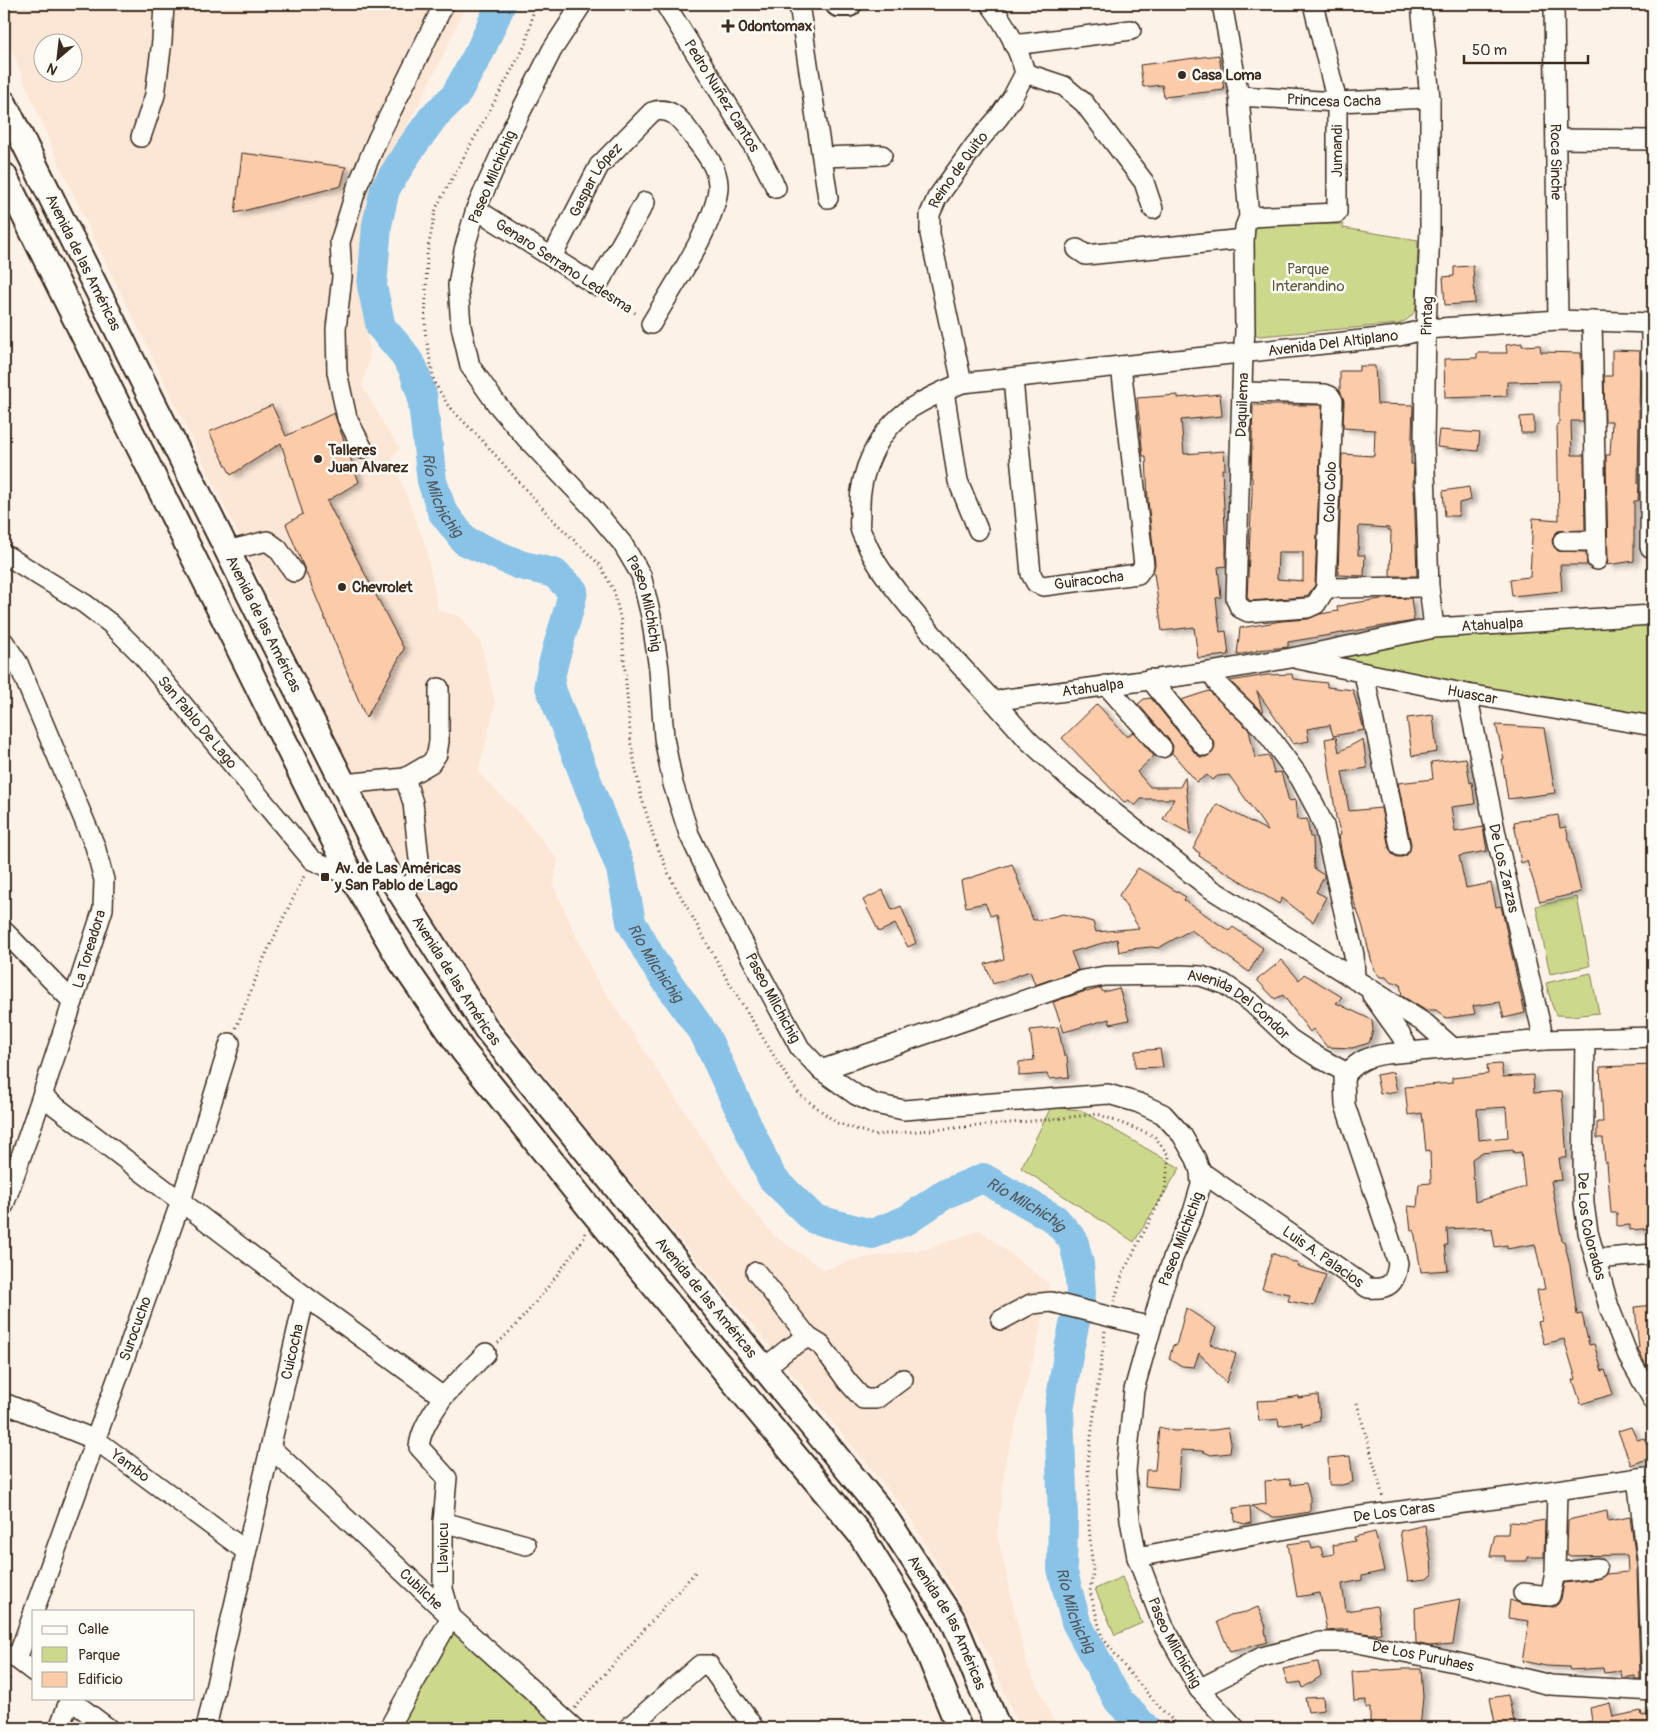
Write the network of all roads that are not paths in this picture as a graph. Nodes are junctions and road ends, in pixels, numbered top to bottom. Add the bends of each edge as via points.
1 (164, 4) edge
2 (444, 4) edge
3 (582, 4) edge
4 (665, 4) edge
5 (799, 4) edge
6 (838, 4) edge
7 (849, 4) edge
8 (990, 4) edge
9 (1222, 4) edge
10 (1313, 4) edge
11 (1421, 4) edge
12 (1554, 4) edge
13 (1131, 30) dead end
14 (1014, 45) junction
15 (1025, 73) junction
16 (1239, 96) junction
17 (1430, 98) junction
18 (1337, 102) junction
19 (4, 103) edge
20 (140, 137) dead end
21 (1556, 139) junction
22 (1653, 140) edge
23 (882, 155) dead end
24 (823, 156) junction
25 (4, 175) edge
26 (776, 188) dead end
27 (828, 198) dead end
28 (646, 202) dead end
29 (476, 209) junction
30 (1153, 209) dead end
31 (1249, 216) junction
32 (1244, 239) junction
33 (1077, 249) dead end
34 (552, 257) junction
35 (1558, 320) junction
36 (1592, 321) junction
37 (1652, 323) edge
38 (651, 324) road end
39 (1426, 328) junction
40 (1243, 353) junction
41 (1120, 366) junction
42 (1013, 379) junction
43 (962, 383) junction
44 (944, 391) junction
45 (1242, 392) junction
46 (362, 449) dead end
47 (978, 530) dead end
48 (1563, 541) dead end
49 (1596, 541) junction
50 (1650, 547) dead end
51 (227, 551) junction
52 (4, 554) edge
53 (1597, 560) dead end
54 (294, 572) dead end
55 (1429, 587) junction
56 (1326, 588) junction
57 (1653, 615) edge
58 (1434, 628) junction
59 (4, 642) edge
60 (1291, 658) junction
61 (1210, 672) junction
62 (1364, 674) junction
63 (1150, 680) junction
64 (1106, 685) junction
65 (439, 688) dead end
66 (1467, 694) junction
67 (994, 702) junction
68 (1653, 726) edge
69 (1204, 746) dead end
70 (1162, 748) dead end
71 (405, 778) junction
72 (343, 784) junction
73 (1400, 846) dead end
74 (388, 873) junction
75 (352, 877) junction
76 (402, 897) junction
77 (4, 931) edge
78 (1361, 984) junction
79 (73, 1002) junction
80 (1653, 1038) edge
81 (1585, 1039) junction
82 (1544, 1040) junction
83 (230, 1043) road end
84 (1453, 1048) junction
85 (1410, 1052) junction
86 (821, 1070) junction
87 (1347, 1073) junction
88 (42, 1096) junction
89 (1200, 1171) junction
90 (181, 1201) junction
91 (4, 1205) edge
92 (1653, 1254) edge
93 (1596, 1259) junction
94 (756, 1272) dead end
95 (305, 1296) junction
96 (1000, 1320) dead end
97 (1151, 1328) junction
98 (808, 1337) junction
99 (486, 1353) road end
100 (764, 1368) junction
101 (903, 1379) dead end
102 (443, 1398) junction
103 (1653, 1400) edge
104 (4, 1402) edge
105 (96, 1440) junction
106 (271, 1448) junction
107 (1645, 1477) edge
108 (1557, 1490) junction
109 (443, 1522) junction
110 (526, 1545) dead end
111 (246, 1551) junction
112 (1137, 1557) junction
113 (1596, 1568) dead end
114 (1555, 1572) junction
115 (1523, 1593) dead end
116 (34, 1610) edge
117 (32, 1615) edge
118 (451, 1618) junction
119 (10, 1656) edge
120 (32, 1671) edge
121 (1199, 1689) junction
122 (1653, 1691) edge
123 (69, 1700) edge
124 (70, 1700) edge
125 (569, 1724) edge
126 (59, 1728) edge
127 (108, 1728) edge
128 (206, 1728) edge
129 (389, 1728) edge
130 (628, 1728) edge
131 (754, 1728) edge
132 (959, 1728) edge
133 (998, 1728) edge
134 (1234, 1728) edge

1 - 20 street via 156,95
2 - 46 street via 356,187 340,242 342,277 336,329 337,372 347,418
3 - 29 street, Paseo Milchichig via 552,50
4 - 26 street, Pedro Nuñez Cantos
5 - 24 street
6 - 7 main road
8 - 14 street
9 - 16 street, Daquilema
10 - 18 street, Jumandi
11 - 17 street, Pintag
12 - 21 street, Roca Sinche
13 - 14 street
14 - 15 street
15 - 30 street via 1064,86 1084,103 1144,182
15 - 43 street, Reino de Quito via 999,118 975,145 937,198 930,214 930,234
16 - 18 street, Princesa Cacha
16 - 31 street, Daquilema
17 - 18 street, Princesa Cacha
17 - 39 street, Pintag
18 - 31 street, Jumandi via 1337,213
19 - 51 main road, Avenida de las Américas
21 - 22 street
21 - 35 street, Roca Sinche
23 - 24 street
24 - 27 street
25 - 75 main road, Avenida de las Américas
28 - 34 street, Genaro Serrano Ledesma via 598,286
29 - 34 street, Genaro Serrano Ledesma
29 - 86 street, Paseo Milchichig via 458,285 461,326 470,366 527,439 592,506 642,575 659,669 664,738 673,784 689,834 800,1048
31 - 32 street, Daquilema
32 - 33 street via 1086,255
32 - 40 street, Daquilema
34 - 38 street, Gaspar López via 599,166 652,112 661,109 669,112 683,124 714,168 718,185 704,233
35 - 36 street, Avenida Del Altiplano
35 - 39 street, Avenida Del Altiplano
36 - 37 street, Avenida Del Altiplano
36 - 49 street
37 - 50 street
39 - 40 street, Avenida Del Altiplano via 1399,336
39 - 55 street, Pintag via 1424,442
40 - 41 street, Avenida Del Altiplano
40 - 45 street, Daquilema
41 - 42 street, Avenida Del Altiplano
41 - 42 street, Guiracocha via 1144,565 1138,574 1043,586 1036,584 1031,574
42 - 43 street
43 - 44 street
44 - 47 street via 958,481
44 - 67 street via 911,409 881,438 865,469 859,497 860,528 881,572
45 - 56 street, Colo Colo via 1325,394 1333,401
45 - 56 street, Daquilema via 1236,598 1240,608 1248,612 1307,608 1316,604
48 - 49 street
49 - 53 street
51 - 54 street via 267,541 278,549
51 - 72 main road, Avenida de las Américas
52 - 75 street, San Pablo De Lago via 85,604 111,624 140,653 312,860
55 - 56 street
55 - 58 street, Pintag
57 - 58 street, Atahualpa
58 - 60 street, Atahualpa
59 - 79 street, La Toreadora via 18,663 95,846 104,880 103,909
60 - 61 street, Atahualpa
60 - 62 street, Huascar
61 - 63 street, Atahualpa
61 - 78 street via 1221,688 1263,728 1300,778 1316,806 1324,826
62 - 66 street, Huascar
62 - 73 street
63 - 64 street, Atahualpa
63 - 69 street
64 - 67 street, Atahualpa
64 - 70 street
65 - 71 street via 437,754 431,764
66 - 68 street, Huascar
66 - 82 street, De Los Zarzas
67 - 78 street via 1066,775 1208,887
71 - 72 street
71 - 76 street via 413,802 420,869
72 - 74 main road, Avenida de las Américas
74 - 75 street, San Pablo De Lago
74 - 76 main road, Avenida de las Américas
75 - 132 main road, Avenida de las Américas via 400,960 463,1051 860,1534 918,1628
76 - 100 main road, Avenida de las Américas via 488,1030
77 - 79 street
78 - 84 street via 1426,1024
78 - 85 street
79 - 88 street, La Toreadora
80 - 81 street
81 - 82 street
81 - 93 street, De Los Colorados via 1584,1204
82 - 84 street
83 - 90 street, Surocucho
84 - 85 street
85 - 87 street via 1367,1057
86 - 87 street, Avenida Del Condor via 1083,980 1105,976 1181,975 1202,976 1224,984 1252,1003 1290,1039
86 - 89 street, Paseo Milchichig via 856,1095 875,1104 904,1110 1108,1094 1163,1114 1182,1135
87 - 89 street, Luis A. Palacios via 1344,1078 1345,1104 1398,1263 1397,1274 1388,1286 1368,1288
88 - 90 street
88 - 91 street, La Toreadora
89 - 97 street, Paseo Milchichig via 1202,1185 1173,1258
90 - 95 street
90 - 105 street, Surocucho
92 - 93 street
93 - 103 street, De Los Colorados via 1609,1307 1629,1358
94 - 98 street
95 - 102 street
95 - 106 street, Cuicocha
96 - 97 street via 1031,1304 1051,1302
97 - 112 street, Paseo Milchichig via 1134,1390 1126,1471
98 - 100 street
98 - 101 street via 821,1345 864,1399 876,1399
99 - 102 street, Llaviucu
100 - 133 main road, Avenida de las Américas via 882,1512 942,1603
102 - 109 street, Llaviucu via 426,1424 419,1447 447,1478
104 - 105 street, Yambo
105 - 111 street, Yambo
105 - 116 street, Surocucho
106 - 111 street, Cuicocha
106 - 118 street, Cubilche
107 - 108 street, De Los Caras
107 - 122 street
108 - 112 street, De Los Caras via 1346,1518
108 - 114 street
109 - 110 street
109 - 118 street, Llaviucu via 443,1589
111 - 128 street, Cuicocha
112 - 121 street, Paseo Milchichig via 1163,1625
113 - 114 street
114 - 115 street via 1550,1596
117 - 119 street, Surocucho
118 - 125 street, Cubilche
118 - 129 street
119 - 120 street
121 - 122 street, De Los Puruhaes via 1262,1657 1320,1642 1353,1642 1550,1685
121 - 134 street, Paseo Milchichig
123 - 126 street
124 - 127 street
130 - 131 street via 700,1665 709,1666

